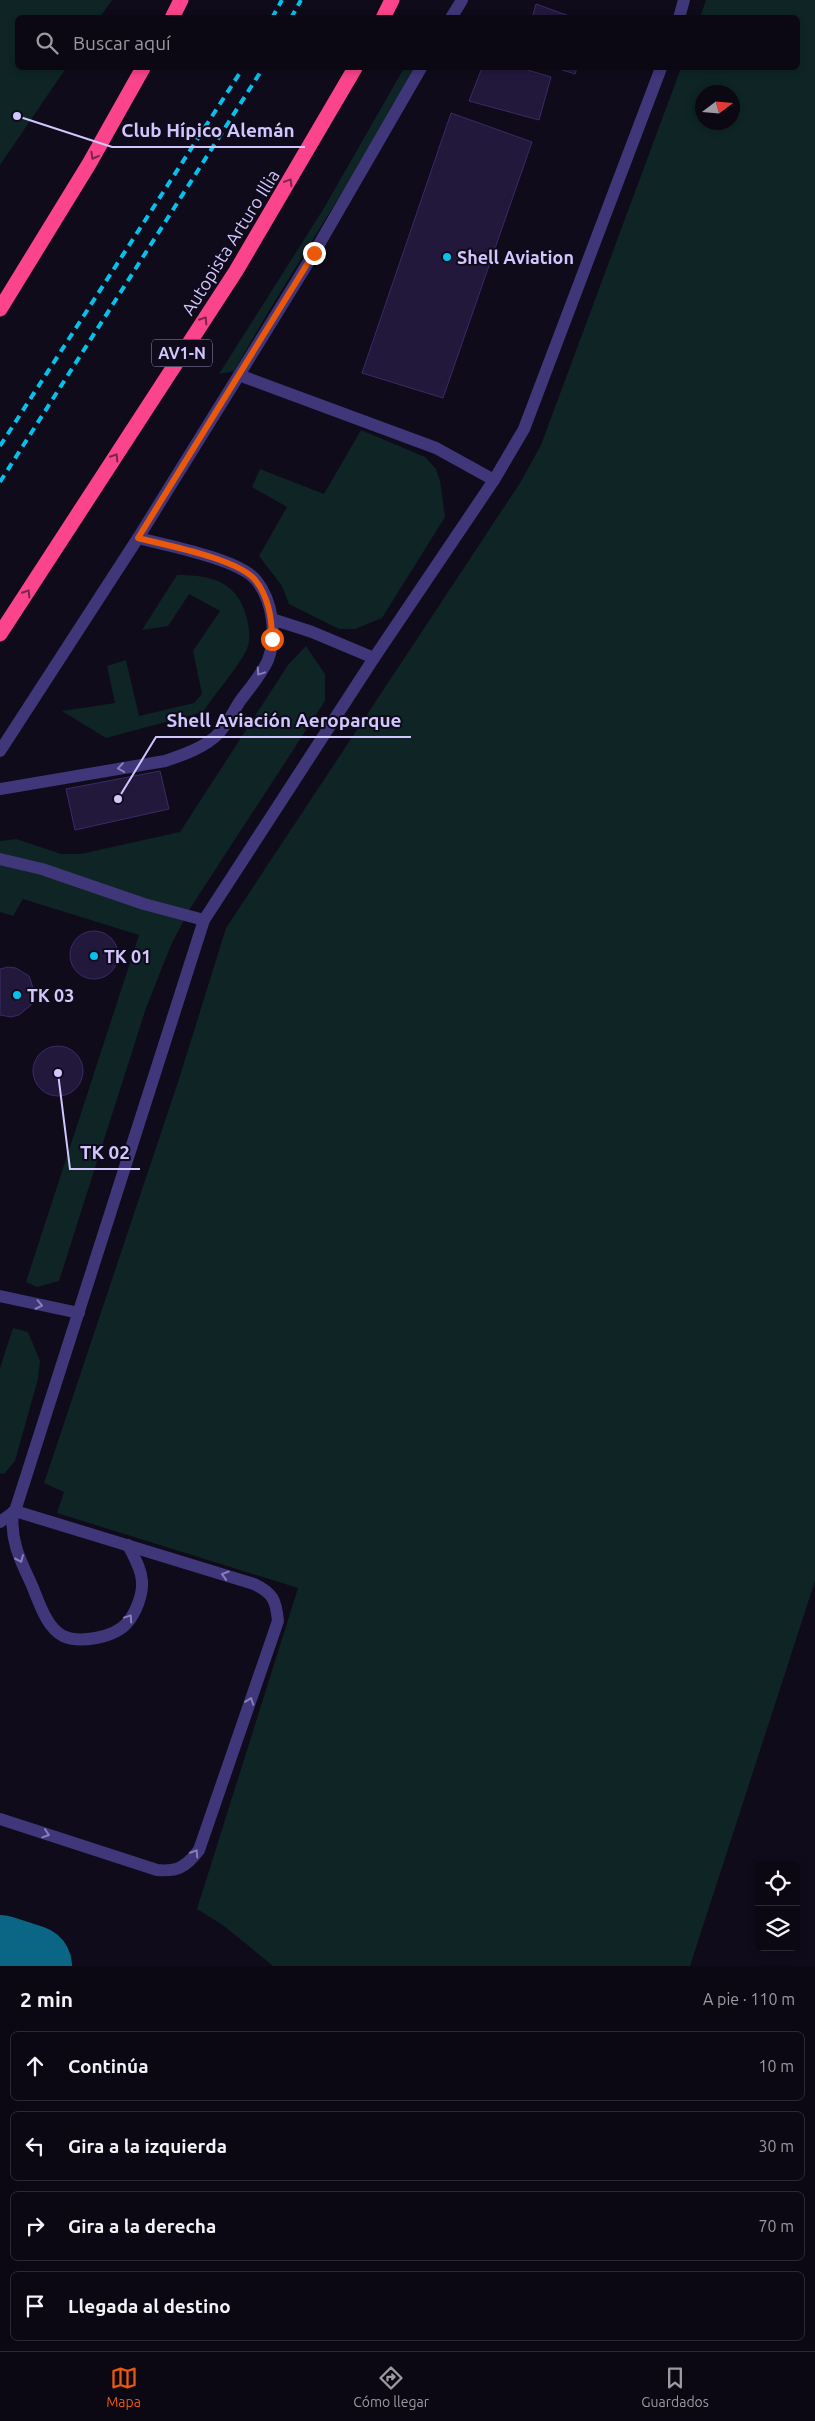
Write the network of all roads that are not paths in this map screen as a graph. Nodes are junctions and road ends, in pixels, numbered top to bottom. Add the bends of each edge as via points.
1 (181, 0) edge
2 (392, 0) edge
3 (462, 0) edge
4 (684, 0) edge
5 (174, 15) edge
6 (384, 15) edge
7 (454, 15) edge
8 (680, 15) edge
9 (142, 70) edge
10 (354, 70) edge
11 (421, 70) edge
12 (660, 70) edge
13 (0, 309) edge
14 (239, 374) junction
15 (494, 480) junction
16 (138, 538) junction
17 (272, 619) junction
18 (0, 634) edge
19 (374, 658) junction
20 (0, 751) edge
21 (0, 789) edge
22 (0, 859) edge
23 (204, 920) junction
24 (0, 1296) edge
25 (79, 1313) junction
26 (14, 1511) junction
27 (0, 1522) edge
28 (128, 1545) junction
29 (0, 1819) edge

1 - 5 highway
2 - 6 highway
3 - 7 lane
4 - 8 lane
9 -> 13 highway via 89,164
18 -> 10 highway, Autopista Arturo Illia / AV1-N via 236,271
11 - 14 lane
12 - 15 lane via 524,428
14 - 15 lane via 436,448
14 - 16 lane
15 - 19 lane
16 - 17 lane via 237,567 255,579
16 - 20 lane
17 - 19 lane
17 -> 21 lane via 267,661 218,734 190,753 165,761
19 - 23 lane
22 - 23 lane
23 - 25 lane
24 -> 25 lane
25 - 26 lane
26 - 27 lane
26 - 28 lane
26 -> 28 lane via 12,1529 17,1552 48,1620 62,1636 82,1640 105,1636 127,1624 139,1602 142,1582 139,1566
29 -> 28 lane via 157,1870 172,1872 186,1866 198,1850 278,1621 277,1607 269,1592 254,1584

